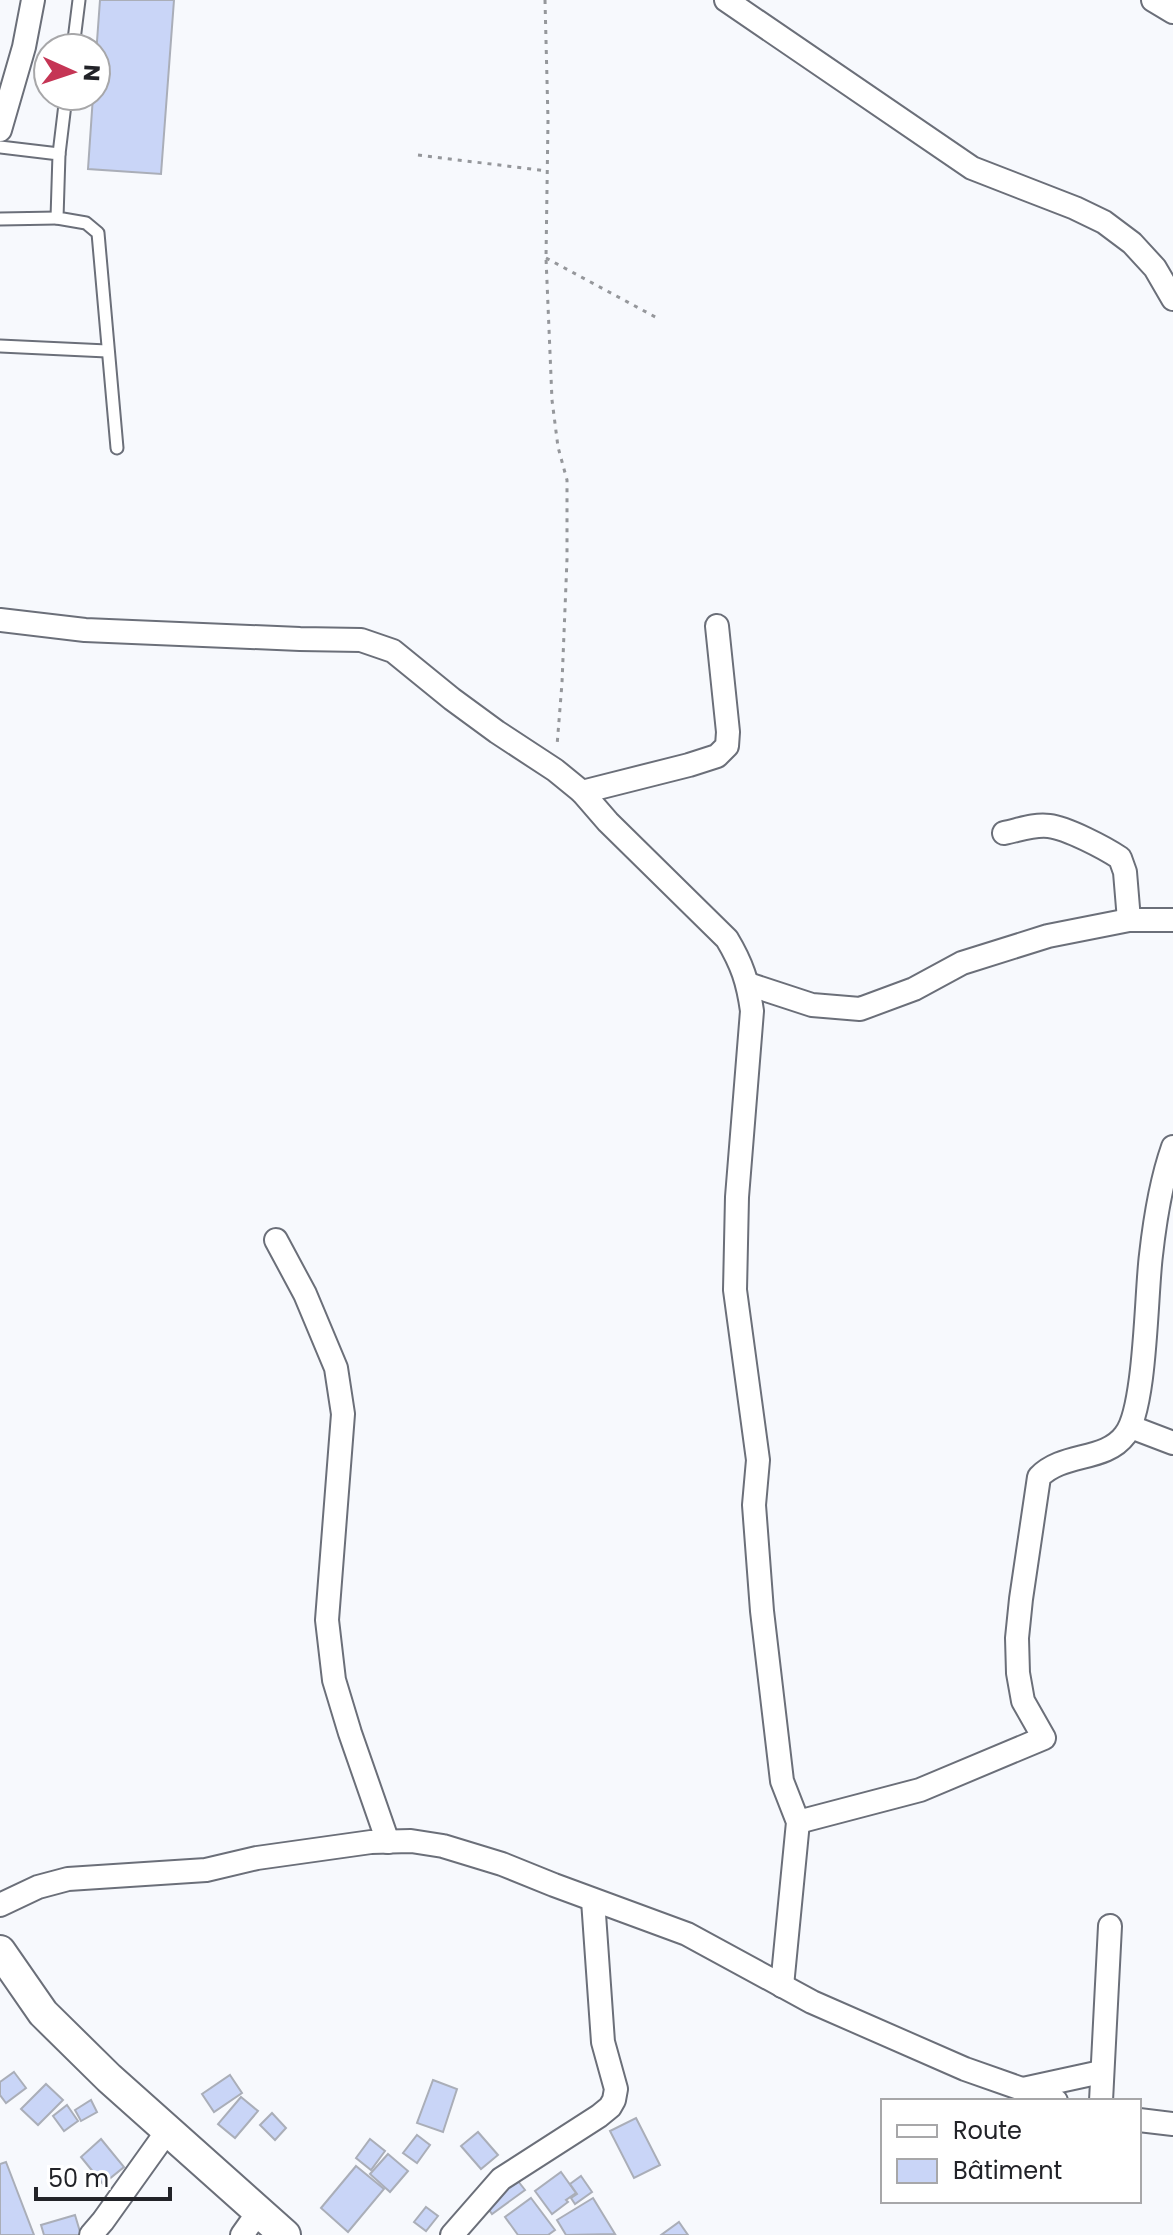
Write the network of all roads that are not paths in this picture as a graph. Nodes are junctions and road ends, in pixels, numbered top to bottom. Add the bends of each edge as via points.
1 (33, 0) edge
2 (79, 0) edge
3 (726, 0) edge
4 (1153, 0) edge
5 (1173, 12) edge
6 (75, 32) edge
7 (64, 112) edge
8 (0, 130) edge
9 (0, 147) edge
10 (59, 154) junction
11 (57, 218) junction
12 (0, 219) edge
13 (1173, 299) edge
14 (0, 346) edge
15 (107, 351) junction
16 (117, 448) dead end
17 (0, 620) edge
18 (717, 626) dead end
19 (582, 792) junction
20 (1004, 833) dead end
21 (1129, 920) junction
22 (1173, 920) edge
23 (748, 984) junction
24 (1173, 1147) edge
25 (276, 1240) dead end
26 (1131, 1427) junction
27 (1173, 1443) edge
28 (798, 1822) junction
29 (388, 1842) junction
30 (593, 1900) junction
31 (0, 1905) edge
32 (1110, 1926) dead end
33 (0, 1951) edge
34 (782, 1986) junction
35 (1101, 2072) junction
36 (1023, 2089) junction
37 (1048, 2099) edge
38 (1101, 2099) edge
39 (1141, 2120) edge
40 (1173, 2124) edge
41 (168, 2130) junction
42 (250, 2223) edge
43 (91, 2235) edge
44 (285, 2235) edge
45 (452, 2235) edge

1 - 8 street
2 - 6 lane
3 - 13 street via 972,168 1104,222 1155,268
4 - 5 street
7 - 10 lane
9 - 10 lane
10 - 11 lane
11 - 12 lane
11 - 15 lane via 86,223 98,233
14 - 15 lane
15 - 16 lane
17 - 19 street via 85,630 361,640 393,651
18 - 19 street via 728,732 724,751
19 - 23 street via 727,939
20 - 21 street via 1049,826 1120,858
21 - 22 street
21 - 23 street via 1048,936 962,963 860,1009 812,1005
23 - 28 street via 752,1011 735,1290 758,1460 754,1505 782,1781
24 - 26 street via 1151,1254
25 - 29 street via 336,1368 343,1414 327,1620 334,1680
26 - 27 street
26 - 28 street via 1117,1444 1050,1466 1039,1477 1017,1650 1023,1701 1044,1738 920,1790
28 - 34 street
29 - 30 street via 443,1846
29 - 31 street via 257,1858 206,1870 68,1879
30 - 34 street via 687,1934
30 - 45 street via 603,2042 616,2089 614,2100 599,2116 501,2179
32 - 35 street
33 - 41 street via 43,2013
34 - 36 street via 965,2069
35 - 36 street
35 - 38 street
36 - 37 street
39 - 40 street
41 - 42 street
41 - 43 street
42 - 44 street

